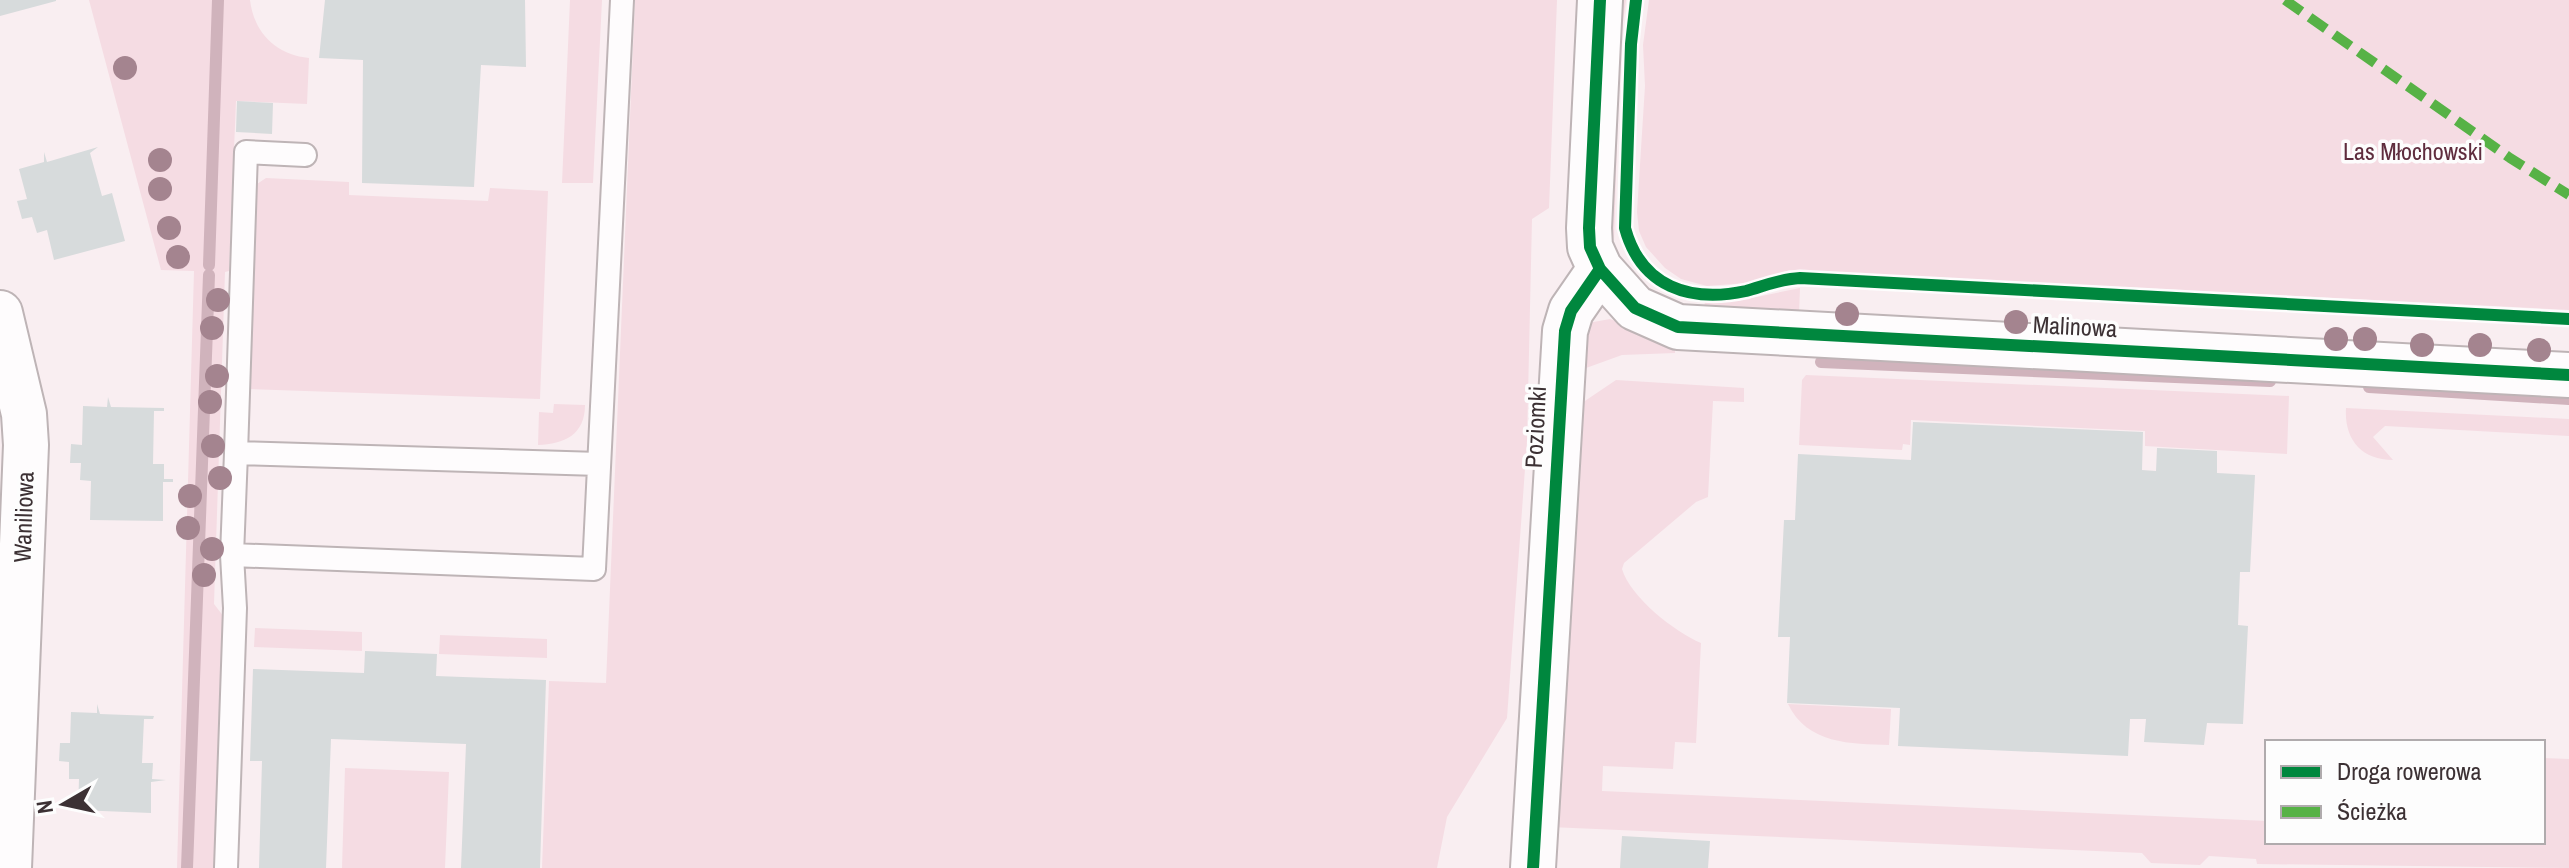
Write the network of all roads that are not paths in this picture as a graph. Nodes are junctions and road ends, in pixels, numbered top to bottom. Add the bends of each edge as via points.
1 (622, 0) edge
2 (1600, 0) edge
3 (305, 155) dead end
4 (1600, 269) junction
5 (0, 313) edge
6 (2569, 375) edge
7 (236, 453) junction
8 (599, 464) junction
9 (232, 555) junction
10 (10, 572) edge
11 (9, 868) edge
12 (226, 868) edge
13 (1533, 868) edge

1 - 8 lane
2 - 4 street via 1589,228
3 - 7 lane via 246,152
4 - 6 street, Malinowa via 1635,308 1678,327
4 - 13 street, Poziomki via 1571,311 1565,331
5 - 10 street, Waniliowa via 24,414 26,445
7 - 8 lane
7 - 9 lane
8 - 9 lane via 594,569
9 - 12 lane via 235,608
10 - 11 street, Waniliowa

